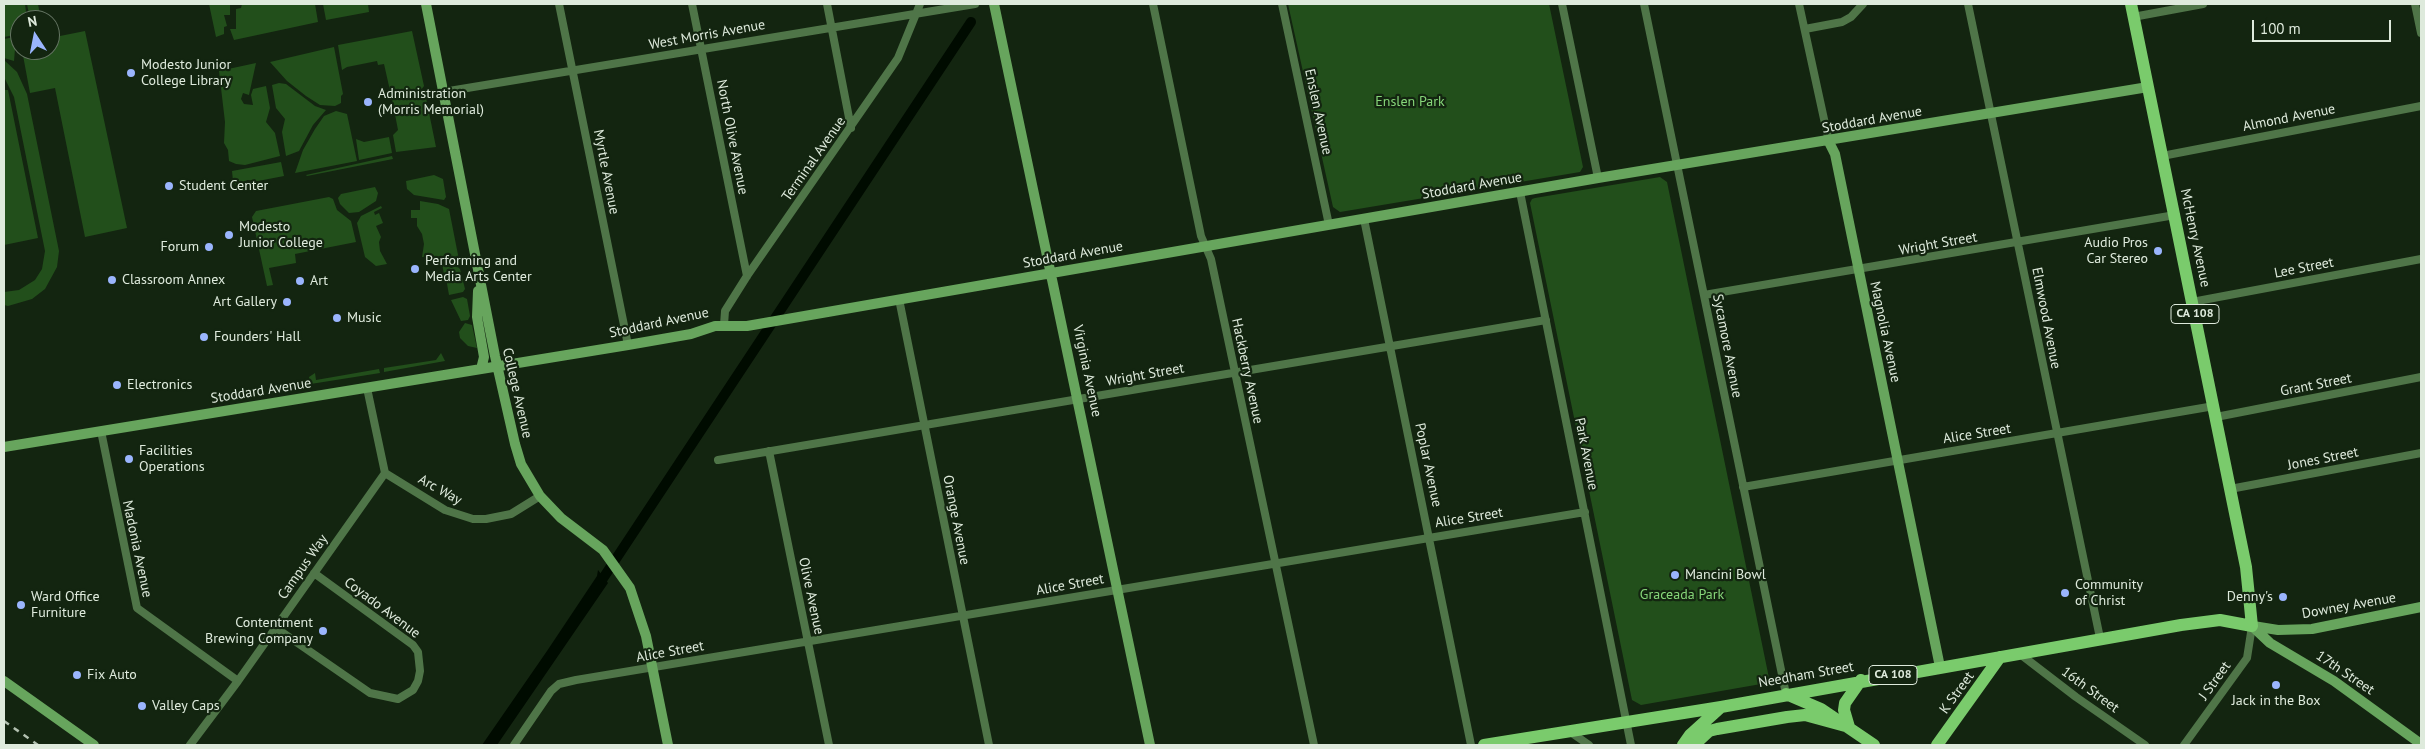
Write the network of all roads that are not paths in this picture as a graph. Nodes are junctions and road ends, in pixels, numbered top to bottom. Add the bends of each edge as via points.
1 (426, 4) edge
2 (559, 4) edge
3 (692, 4) edge
4 (827, 4) edge
5 (920, 4) edge
6 (975, 4) edge
7 (994, 4) edge
8 (1153, 4) edge
9 (1282, 4) edge
10 (1562, 4) edge
11 (1644, 4) edge
12 (1799, 4) edge
13 (1863, 4) edge
14 (1968, 4) edge
15 (2130, 4) edge
16 (2202, 4) edge
17 (2415, 4) edge
18 (916, 14) junction
19 (2133, 17) junction
20 (832, 27) junction
21 (1805, 29) junction
22 (2421, 33) edge
23 (701, 48) junction
24 (573, 70) junction
25 (2148, 87) junction
26 (443, 92) junction
27 (2421, 106) edge
28 (1990, 114) junction
29 (851, 128) junction
30 (1829, 142) junction
31 (2162, 156) junction
32 (1677, 167) junction
33 (1598, 178) junction
34 (1520, 192) junction
35 (2175, 215) junction
36 (1364, 219) junction
37 (1329, 225) junction
38 (2019, 242) junction
39 (1205, 246) junction
40 (2421, 258) edge
41 (1858, 270) junction
42 (1052, 272) junction
43 (747, 276) junction
44 (479, 277) junction
45 (1704, 295) junction
46 (899, 299) junction
47 (2192, 302) junction
48 (1546, 320) junction
49 (724, 325) junction
50 (628, 345) junction
51 (1390, 346) junction
52 (497, 366) junction
53 (481, 369) junction
54 (1234, 373) junction
55 (2421, 377) edge
56 (367, 388) junction
57 (1078, 399) junction
58 (2215, 412) junction
59 (924, 425) junction
60 (101, 431) junction
61 (2056, 434) junction
62 (4, 447) edge
63 (769, 451) junction
64 (2421, 452) edge
65 (1897, 459) junction
66 (718, 460) dead end
67 (385, 473) junction
68 (1743, 487) junction
69 (2230, 489) junction
70 (540, 496) junction
71 (1585, 512) junction
72 (1431, 537) junction
73 (1275, 563) junction
74 (314, 573) junction
75 (1118, 590) junction
76 (2421, 608) edge
77 (963, 616) junction
78 (2252, 626) junction
79 (276, 628) junction
80 (2100, 638) junction
81 (808, 642) junction
82 (2020, 654) junction
83 (2000, 657) junction
84 (1940, 667) junction
85 (653, 668) junction
86 (1861, 680) junction
87 (4, 681) edge
88 (238, 681) junction
89 (1786, 694) junction
90 (1721, 707) junction
91 (1626, 721) junction
92 (1849, 727) junction
93 (1569, 731) junction
94 (2421, 744) edge
95 (94, 745) edge
96 (190, 745) edge
97 (514, 745) edge
98 (668, 745) edge
99 (829, 745) edge
100 (989, 745) edge
101 (1150, 745) edge
102 (1314, 745) edge
103 (1472, 745) edge
104 (1484, 745) edge
105 (1589, 745) edge
106 (1631, 745) edge
107 (1683, 745) edge
108 (1694, 745) edge
109 (1874, 745) edge
110 (1937, 745) edge
111 (2145, 745) edge
112 (2184, 745) edge

1 - 26 street, College Avenue
2 - 24 street, Myrtle Avenue
3 - 23 street, North Olive Avenue
4 - 20 street
5 - 18 street, Terminal Avenue
6 - 18 street, West Morris Avenue
7 - 42 street, Virginia Avenue
8 - 39 street, Hackberry Avenue
9 - 37 street, Enslen Avenue
10 - 33 street
11 - 32 street, Sycamore Avenue
12 - 21 street, Magnolia Avenue
13 - 21 street via 1842,22
14 - 28 street, Elmwood Avenue
15 - 19 main road, McHenry Avenue / CA 108
16 - 19 street
17 - 22 street
18 - 20 street, West Morris Avenue
18 - 29 street, Terminal Avenue via 898,58
19 - 25 main road, McHenry Avenue / CA 108
20 - 23 street, West Morris Avenue
20 - 29 street
21 - 30 street, Magnolia Avenue
23 - 24 street, West Morris Avenue
23 - 43 street, North Olive Avenue
24 - 26 street, West Morris Avenue
24 - 50 street, Myrtle Avenue
25 - 28 street, Stoddard Avenue
25 - 31 main road, McHenry Avenue / CA 108
26 - 44 street, College Avenue
27 - 31 street, Almond Avenue
28 - 30 street, Stoddard Avenue
28 - 38 street, Elmwood Avenue
29 - 43 street, Terminal Avenue
30 - 32 street, Stoddard Avenue
30 - 41 street, Magnolia Avenue via 1835,154
31 - 35 main road, McHenry Avenue / CA 108
32 - 33 street, Stoddard Avenue
32 - 45 street, Sycamore Avenue
33 - 34 street, Stoddard Avenue
34 - 36 street, Stoddard Avenue
34 - 48 street, Park Avenue
35 - 38 street, Wright Street
35 - 47 main road, McHenry Avenue / CA 108
36 - 37 street, Stoddard Avenue
36 - 51 street, Poplar Avenue
37 - 39 street, Stoddard Avenue
38 - 41 street, Wright Street
38 - 61 street, Elmwood Avenue
39 - 42 street, Stoddard Avenue
39 - 54 street, Hackberry Avenue via 1211,259
40 - 47 street, Lee Street
41 - 45 street, Wright Street
41 - 65 street, Magnolia Avenue
42 - 46 street, Stoddard Avenue
42 - 57 street, Virginia Avenue
43 - 49 street, Terminal Avenue via 724,311
44 - 52 street, College Avenue
44 - 53 street via 477,317 484,357
45 - 68 street, Sycamore Avenue
46 - 49 street, Stoddard Avenue via 740,326
46 - 59 street, Orange Avenue
47 - 58 main road, McHenry Avenue / CA 108
48 - 51 street, Wright Street
48 - 71 street, Park Avenue
49 - 50 street, Stoddard Avenue
50 - 52 street, Stoddard Avenue
51 - 54 street, Wright Street
51 - 72 street, Poplar Avenue
52 - 53 street, Stoddard Avenue
52 - 70 street, College Avenue via 514,444 521,464
53 - 56 street, Stoddard Avenue
54 - 57 street, Wright Street
54 - 73 street, Hackberry Avenue
55 - 58 street, Grant Street
56 - 60 street, Stoddard Avenue
56 - 67 street
57 - 59 street, Wright Street
57 - 75 street, Virginia Avenue
58 - 61 street, Alice Street
58 - 69 main road, McHenry Avenue / CA 108
59 - 63 street, Wright Street
59 - 77 street, Orange Avenue
60 - 62 street, Stoddard Avenue
60 - 88 street, Madonia Avenue via 137,608
61 - 65 street, Alice Street
61 - 80 street, Elmwood Avenue
63 - 66 street, Wright Street
63 - 81 street, Olive Avenue
64 - 69 street, Jones Street
65 - 68 street, Alice Street
65 - 84 street, Magnolia Avenue
67 - 70 street, Arc Way via 446,510 473,519 511,514
67 - 74 street, Campus Way
68 - 89 street, Sycamore Avenue
69 - 78 main road, McHenry Avenue / CA 108 via 2246,568
70 - 85 street, College Avenue via 561,518 592,540 620,572 638,607
71 - 72 street, Alice Street
71 - 91 street, Park Avenue
72 - 73 street, Alice Street
72 - 103 street, Poplar Avenue
73 - 75 street, Alice Street
73 - 102 street, Hackberry Avenue
74 - 79 street, Campus Way
74 - 79 street, Coyado Avenue via 413,645 418,652 420,671 413,690 398,699 370,693
75 - 77 street, Alice Street
75 - 101 street, Virginia Avenue
76 - 78 street, Downey Avenue via 2312,629 2278,630
77 - 81 street, Alice Street
77 - 100 street, Orange Avenue
78 - 80 main road, Needham Street / CA 108 via 2220,620
78 - 94 street, 17th Street via 2270,643 2334,681
78 - 112 street, J Street via 2247,658
79 - 88 street, Campus Way
80 - 82 main road, Needham Street / CA 108
81 - 85 street, Alice Street
81 - 99 street, Olive Avenue
82 - 83 main road, Needham Street / CA 108
82 - 111 street, 16th Street
83 - 84 main road, Needham Street / CA 108
83 - 110 main road, K Street
84 - 86 main road, Needham Street / CA 108
85 - 97 street, Alice Street via 559,684 551,690
85 - 98 street, College Avenue
86 - 89 main road, Needham Street / CA 108
86 - 92 main road via 1845,703
87 - 95 street
88 - 96 street, Campus Way
89 - 90 main road, Needham Street / CA 108
89 - 92 main road via 1821,709
90 - 91 main road, Needham Street
90 - 107 main road
91 - 93 main road, Needham Street
91 - 106 street, Park Avenue
92 - 108 main road via 1805,715 1787,717 1709,731
92 - 109 main road
93 - 104 main road, Needham Street
93 - 105 street

